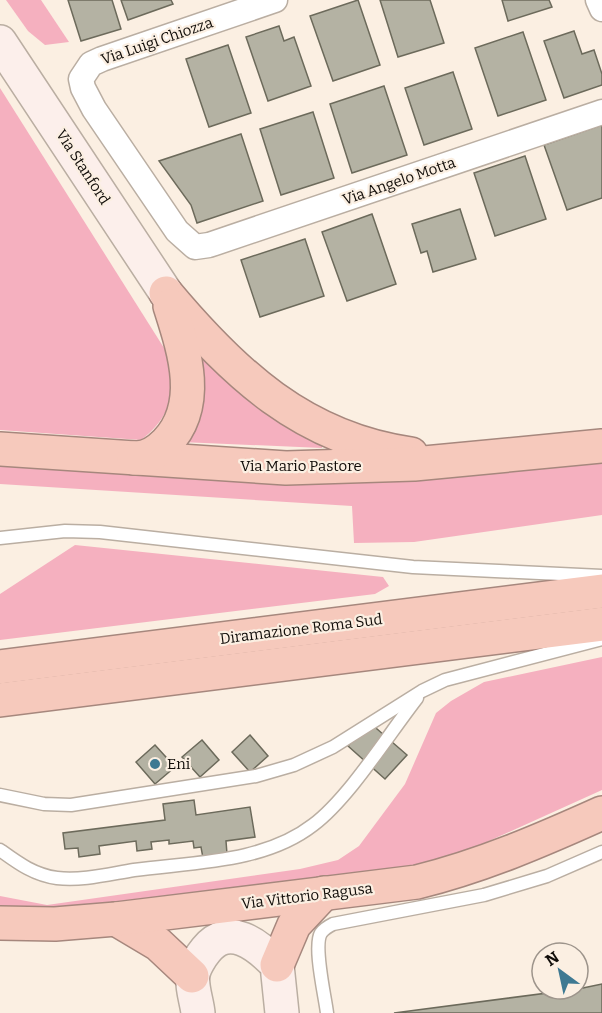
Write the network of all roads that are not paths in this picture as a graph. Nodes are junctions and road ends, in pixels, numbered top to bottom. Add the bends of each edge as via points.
1 (275, 0) edge
2 (598, 0) edge
3 (602, 9) edge
4 (0, 42) edge
5 (602, 112) edge
6 (195, 247) joint
7 (166, 293) junction
8 (602, 446) edge
9 (0, 449) edge
10 (104, 457) junction
11 (469, 459) junction
12 (0, 538) edge
13 (602, 576) edge
14 (602, 591) edge
15 (602, 624) edge
16 (602, 639) edge
17 (0, 667) edge
18 (422, 691) junction
19 (0, 700) edge
20 (0, 795) edge
21 (602, 813) edge
22 (0, 850) edge
23 (602, 852) edge
24 (324, 893) junction
25 (116, 919) junction
26 (0, 923) edge
27 (277, 965) junction
28 (192, 976) junction
29 (198, 1013) edge
30 (282, 1013) edge
31 (327, 1013) edge

1 - 6 street, Via Luigi Chiozza via 102,59 91,64 81,79 100,118 177,231
2 - 3 street
4 - 7 street, Via Stanford
5 - 6 street, Via Angelo Motta via 209,246
7 - 10 highway via 187,372 188,396 182,419 166,443 140,459
7 - 11 highway via 236,370 305,419 339,435 400,452
8 - 11 highway, Via Mario Pastore
9 - 10 highway, Via Mario Pastore
10 - 11 highway, Via Mario Pastore via 286,468
12 - 13 lane via 65,531 100,532 413,567
14 - 17 highway, Diramazione Roma Sud
15 - 19 highway
16 - 18 lane via 461,675
18 - 20 lane via 320,754 264,774 71,805
18 - 22 lane via 334,806 313,826 282,843 242,856 71,879 26,869
21 - 24 highway, Via Vittorio Ragusa via 461,871 417,882
23 - 31 lane via 547,876 484,896 333,924 322,932 318,947
24 - 25 highway, Via Vittorio Ragusa
24 - 27 highway via 294,925
25 - 26 highway, Via Vittorio Ragusa
25 - 28 highway via 158,944
27 - 28 street via 249,941 230,936 211,943
27 - 30 street
28 - 29 street

